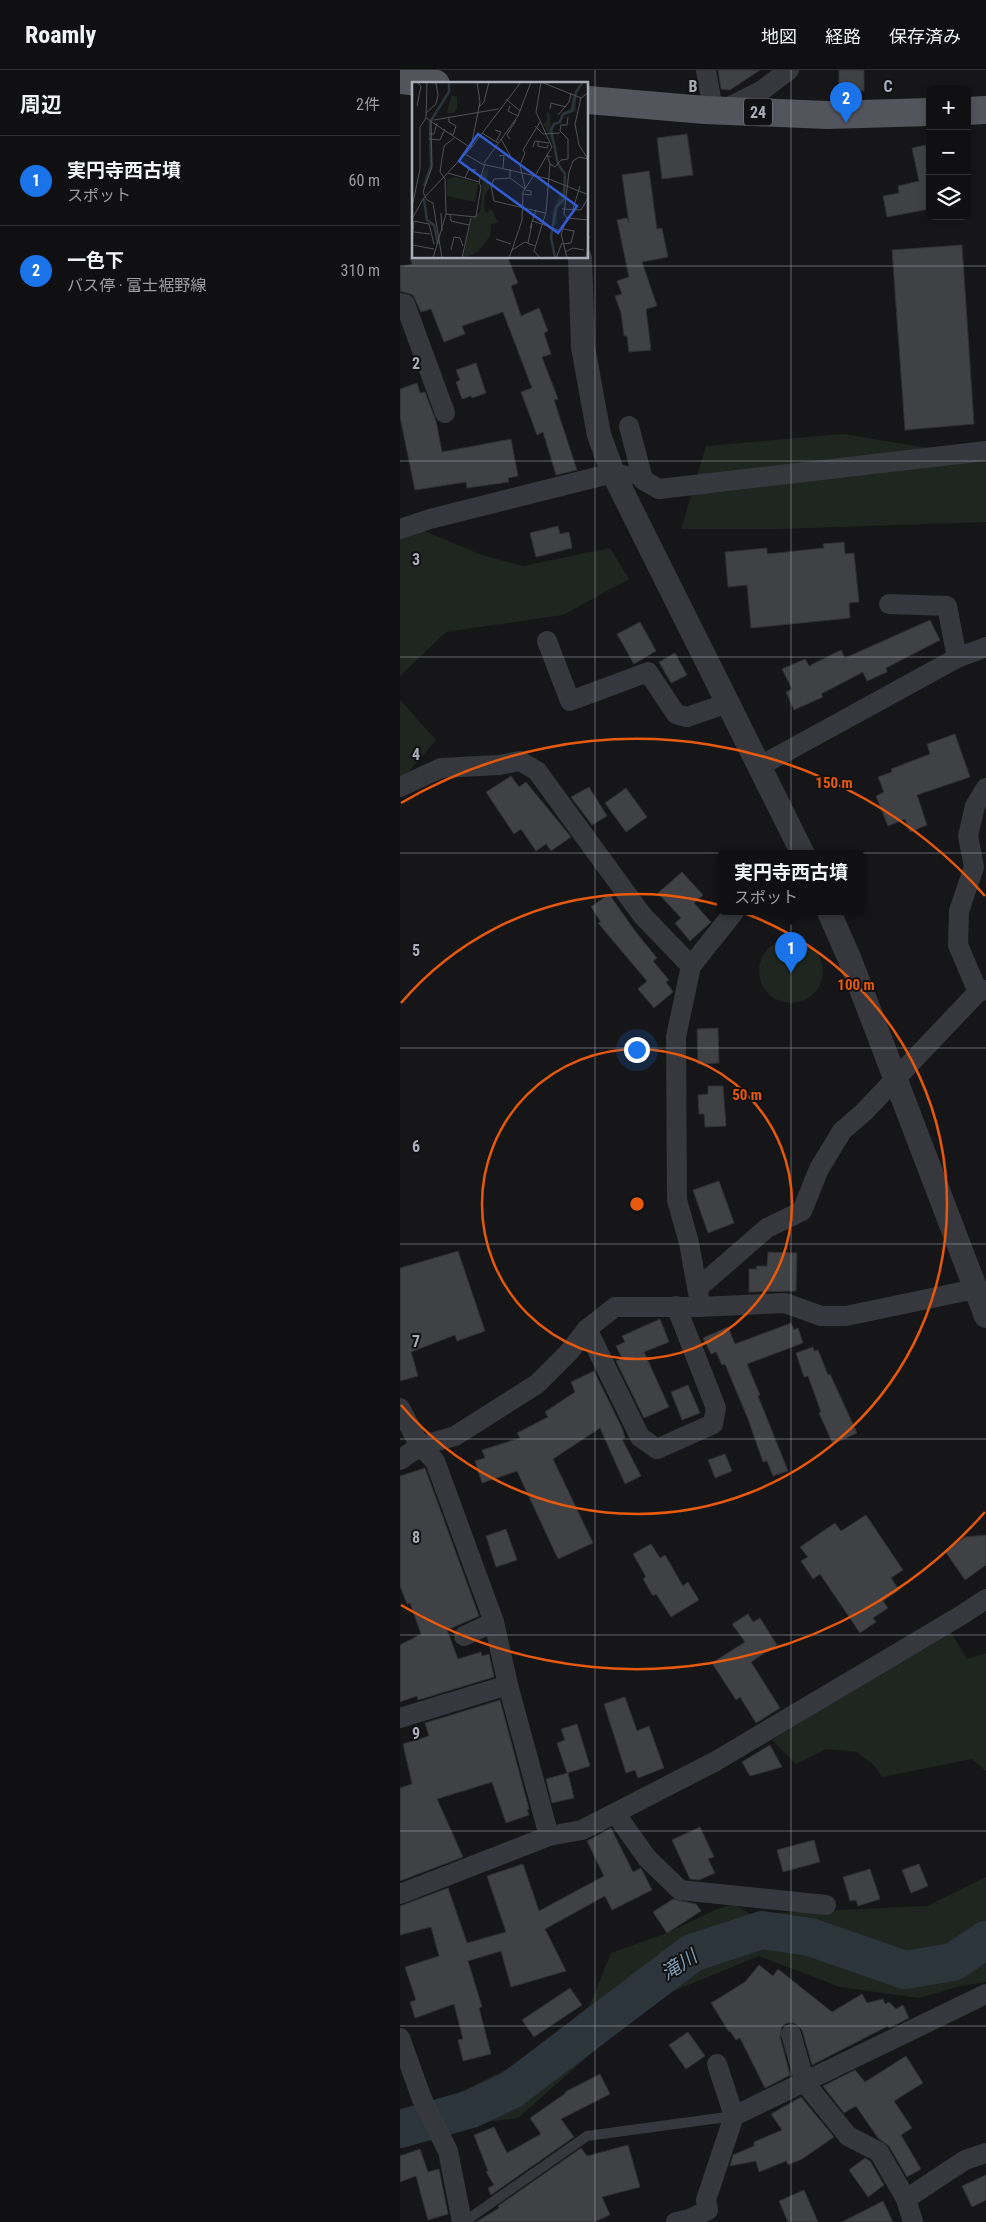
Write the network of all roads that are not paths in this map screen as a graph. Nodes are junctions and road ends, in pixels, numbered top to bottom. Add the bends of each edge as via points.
1 (706, 70) edge
2 (789, 70) edge
3 (589, 100) edge
4 (717, 110) junction
5 (971, 110) edge
6 (986, 110) edge
7 (926, 112) edge
8 (580, 259) edge
9 (400, 303) edge
10 (445, 413) dead end
11 (630, 426) dead end
12 (986, 451) edge
13 (613, 473) junction
14 (643, 480) junction
15 (400, 529) edge
16 (890, 604) dead end
17 (547, 641) dead end
18 (986, 648) edge
19 (957, 658) junction
20 (728, 703) junction
21 (760, 766) junction
22 (400, 787) edge
23 (986, 788) edge
24 (801, 850) edge
25 (732, 915) edge
26 (830, 915) edge
27 (691, 966) junction
28 (982, 991) edge
29 (895, 1078) junction
30 (698, 1298) junction
31 (982, 1303) edge
32 (676, 1306) junction
33 (587, 1329) junction
34 (400, 1408) edge
35 (420, 1446) junction
36 (400, 1460) edge
37 (986, 1599) edge
38 (494, 1622) junction
39 (464, 1636) dead end
40 (508, 1685) junction
41 (400, 1718) edge
42 (615, 1813) junction
43 (549, 1836) junction
44 (400, 1894) edge
45 (826, 1905) dead end
46 (986, 1994) edge
47 (791, 2034) dead end
48 (400, 2038) edge
49 (717, 2064) dead end
50 (805, 2083) junction
51 (734, 2116) junction
52 (986, 2153) edge
53 (906, 2199) junction
54 (710, 2216) edge
55 (463, 2222) edge
56 (676, 2222) edge
57 (914, 2222) edge

1 - 4 street
2 - 4 street via 761,91
3 - 4 main road, 24
4 - 7 main road, 24 via 827,114
5 - 6 main road
8 - 13 street via 583,347 599,435
9 - 10 street via 405,304
11 - 14 street
12 - 14 street via 659,489
13 - 14 street
13 - 15 street
13 - 20 street
16 - 19 street via 947,606
17 - 20 street via 570,701 648,672 676,714 687,717
18 - 19 street
19 - 21 street
20 - 21 street
21 - 24 street
22 - 27 street via 441,768 520,761 537,771 642,915
23 - 28 street via 975,806 968,836 974,867 959,911 958,945
25 - 27 street
26 - 29 street
27 - 30 street via 676,1037 677,1200
28 - 29 street
29 - 30 street via 842,1132 819,1169 802,1211 767,1228
29 - 31 street
30 - 31 street via 785,1303 821,1316
30 - 32 street
32 - 33 street via 615,1307
32 - 33 street via 716,1408 713,1424 657,1449 640,1436
33 - 35 street via 536,1384 455,1436
34 - 35 street
35 - 36 street
35 - 38 street via 435,1461
37 - 42 street via 716,1761
38 - 39 street
38 - 40 street
40 - 41 street
40 - 43 street
42 - 43 street via 582,1830
42 - 45 street via 647,1858 680,1890
43 - 44 street
46 - 50 street
47 - 50 street
48 - 55 street via 422,2099 448,2151
49 - 51 street
50 - 51 street
50 - 53 street via 848,2136 879,2152
51 - 54 street via 706,2200
51 - 55 lane via 586,2136
52 - 53 street via 964,2160
53 - 57 street
54 - 56 street

